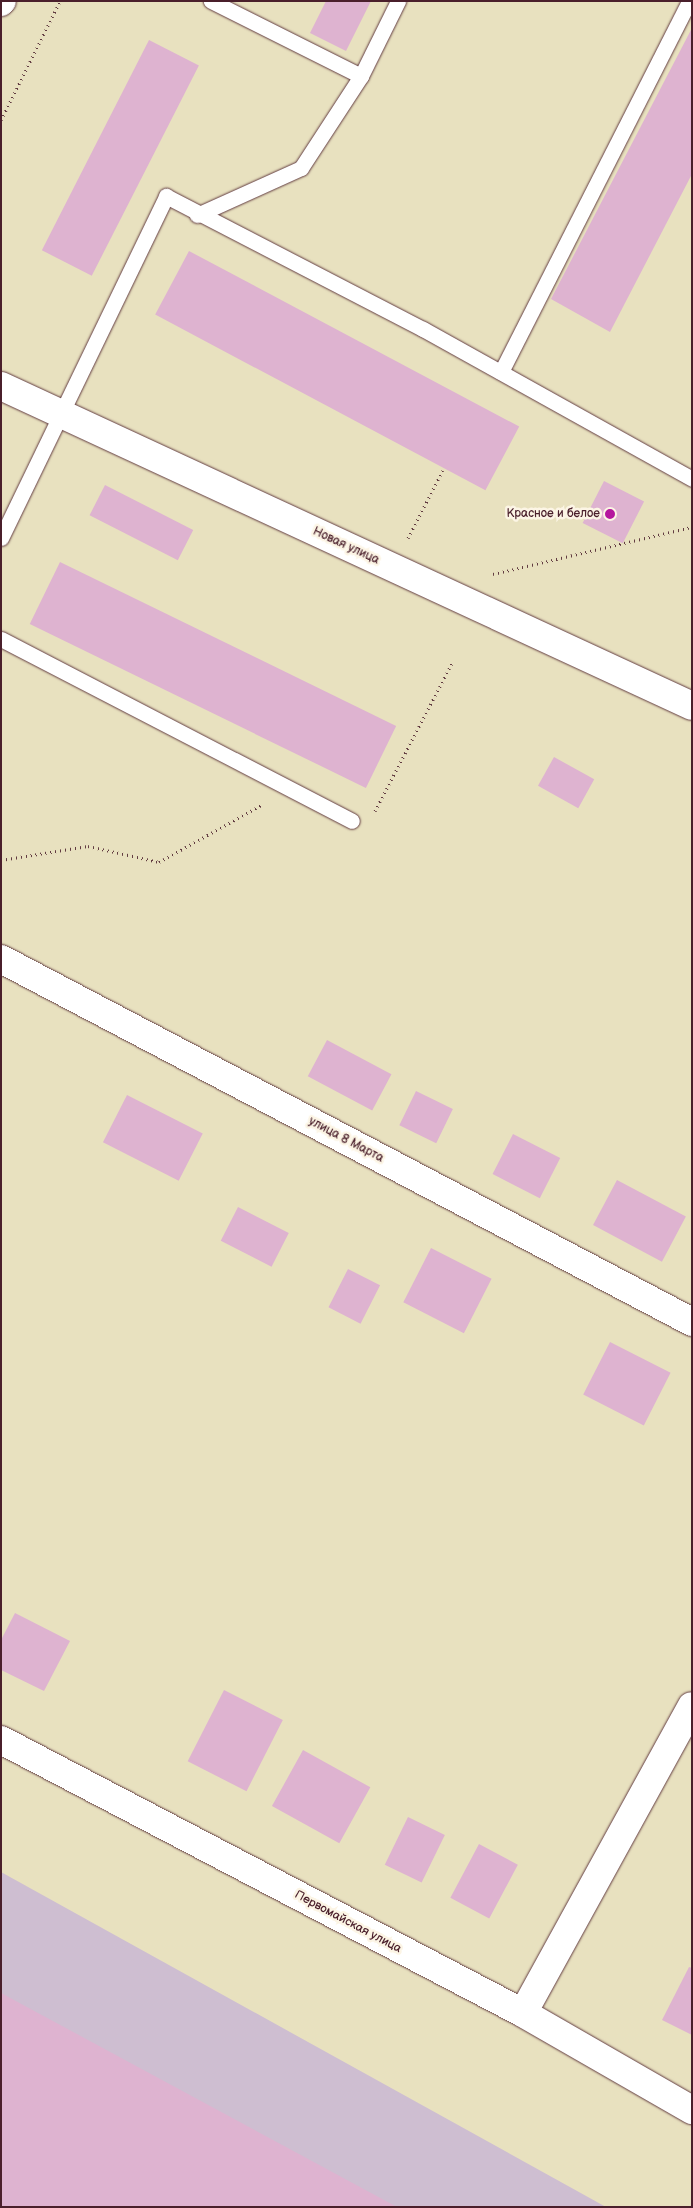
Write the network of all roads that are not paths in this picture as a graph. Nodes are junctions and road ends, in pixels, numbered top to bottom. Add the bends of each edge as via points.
1 (211, 1) edge
2 (398, 1) edge
3 (689, 1) edge
4 (361, 76) junction
5 (197, 215) junction
6 (501, 372) junction
7 (1, 386) edge
8 (64, 415) junction
9 (692, 479) edge
10 (1, 538) edge
11 (1, 639) edge
12 (692, 706) edge
13 (352, 821) road end
14 (1, 959) edge
15 (692, 1322) edge
16 (692, 1706) edge
17 (1, 1740) edge
18 (522, 2013) junction
19 (692, 2110) edge

1 - 4 lane
2 - 4 lane
3 - 6 lane
4 - 5 lane via 301,168
5 - 6 lane
5 - 8 lane via 166,196
6 - 9 lane
7 - 8 street, Новая улица
8 - 10 lane
8 - 12 street, Новая улица
11 - 13 lane
14 - 15 street, улица 8 Марта
16 - 18 street
17 - 18 street, Первомайская улица
18 - 19 street, Первомайская улица

